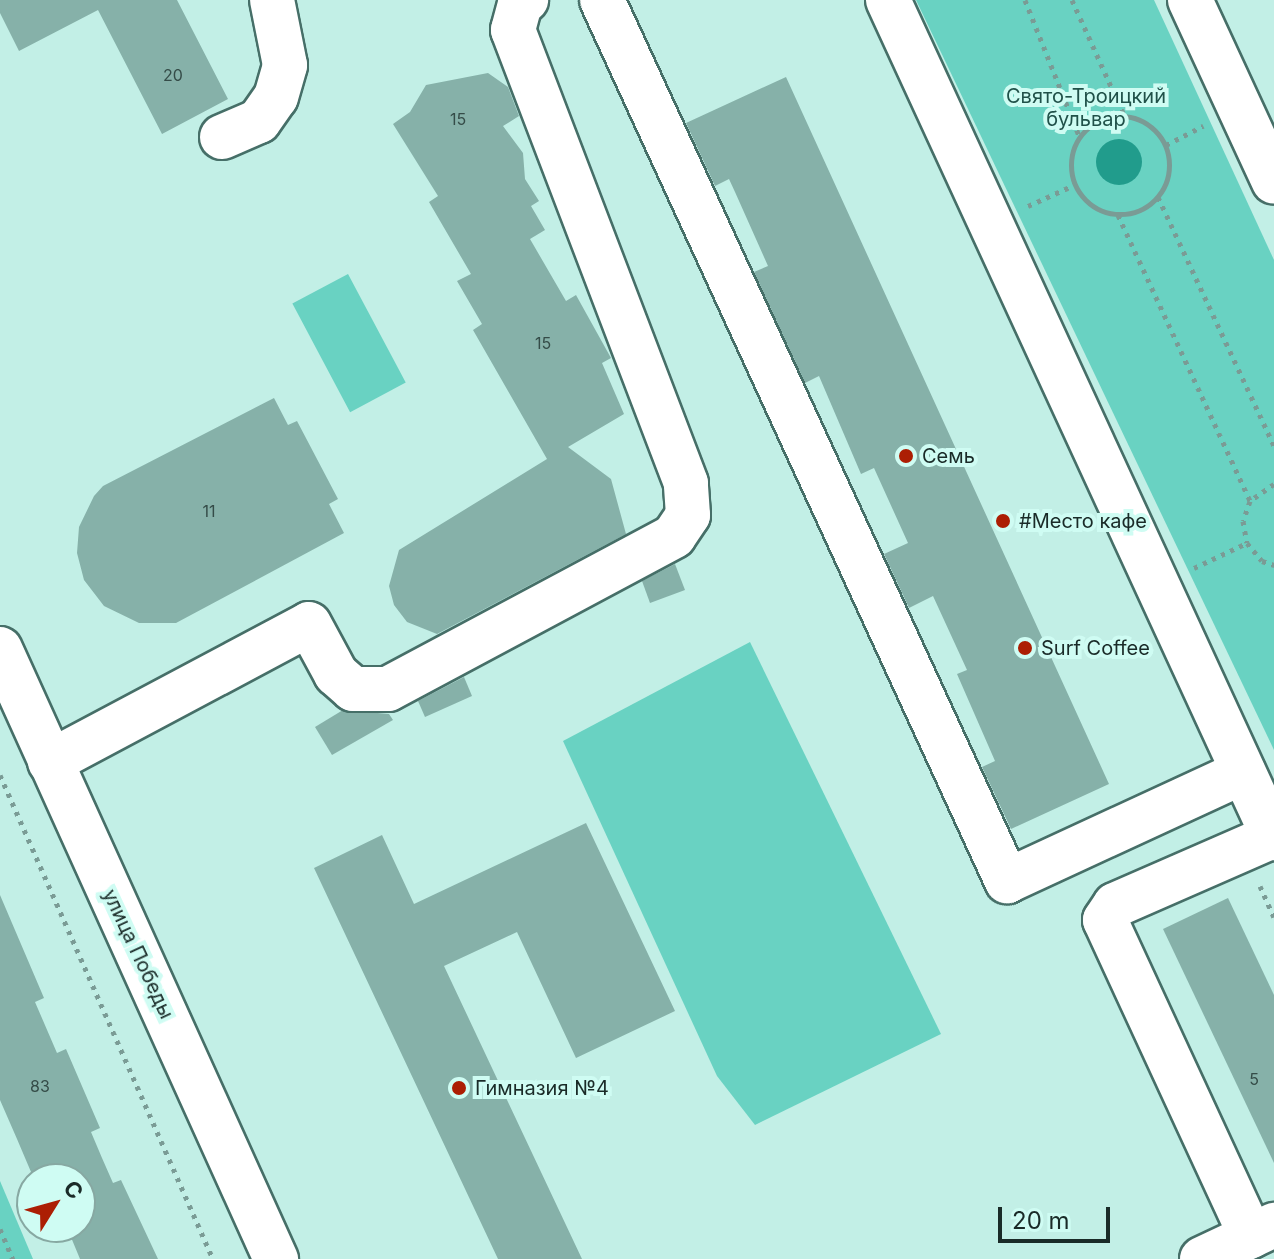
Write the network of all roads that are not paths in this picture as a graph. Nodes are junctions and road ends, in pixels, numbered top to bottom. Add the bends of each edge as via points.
1 (272, 0) edge
2 (526, 0) edge
3 (602, 0) edge
4 (888, 0) edge
5 (1190, 0) edge
6 (222, 137) dead end
7 (1274, 182) edge
8 (0, 649) edge
9 (50, 762) junction
10 (1243, 772) junction
11 (1273, 837) edge
12 (1262, 1230) edge
13 (276, 1259) edge
14 (1202, 1259) edge

1 - 6 street via 285,65 276,97 259,121
2 - 9 street via 520,3 513,30 686,483 688,515 674,536 388,689 353,689 336,674 309,624
3 - 10 street via 1007,881
4 - 10 street
5 - 7 street
8 - 9 street, улица Победы
9 - 13 street, улица Победы
10 - 11 street
11 - 12 street via 1115,905 1105,920
12 - 14 street

